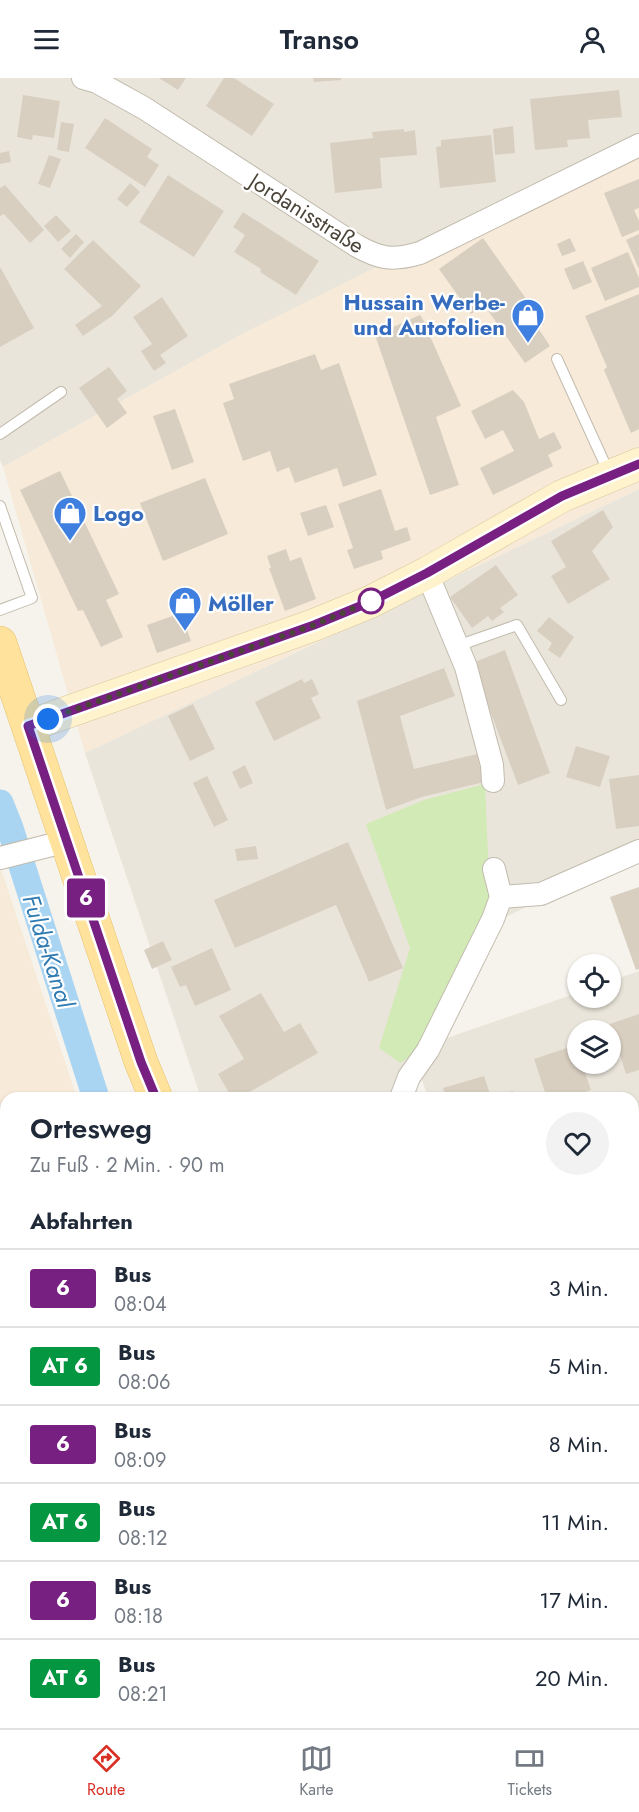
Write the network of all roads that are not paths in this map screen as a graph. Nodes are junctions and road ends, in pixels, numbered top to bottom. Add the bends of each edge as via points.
1 (83, 78) edge
2 (639, 145) edge
3 (557, 359) dead end
4 (61, 392) dead end
5 (0, 434) edge
6 (639, 464) edge
7 (610, 476) junction
8 (0, 506) edge
9 (427, 573) junction
10 (0, 610) edge
11 (0, 643) edge
12 (457, 646) junction
13 (561, 700) dead end
14 (28, 726) junction
15 (494, 781) dead end
16 (67, 841) junction
17 (639, 851) edge
18 (0, 858) edge
19 (494, 869) dead end
20 (501, 897) junction
21 (154, 1092) edge
22 (403, 1092) edge

1 - 2 street, Jordanisstraße via 144,108 377,257 402,258 420,253
3 - 7 lane
4 - 5 lane
6 - 7 main road
7 - 9 main road via 562,496
8 - 10 lane via 32,598
9 - 12 street
9 - 14 main road via 314,625
11 - 14 main road
12 - 13 lane via 517,625
12 - 15 street
14 - 16 main road
16 - 18 street
16 - 21 main road
17 - 20 street via 541,894
19 - 20 street
20 - 22 street via 484,941

